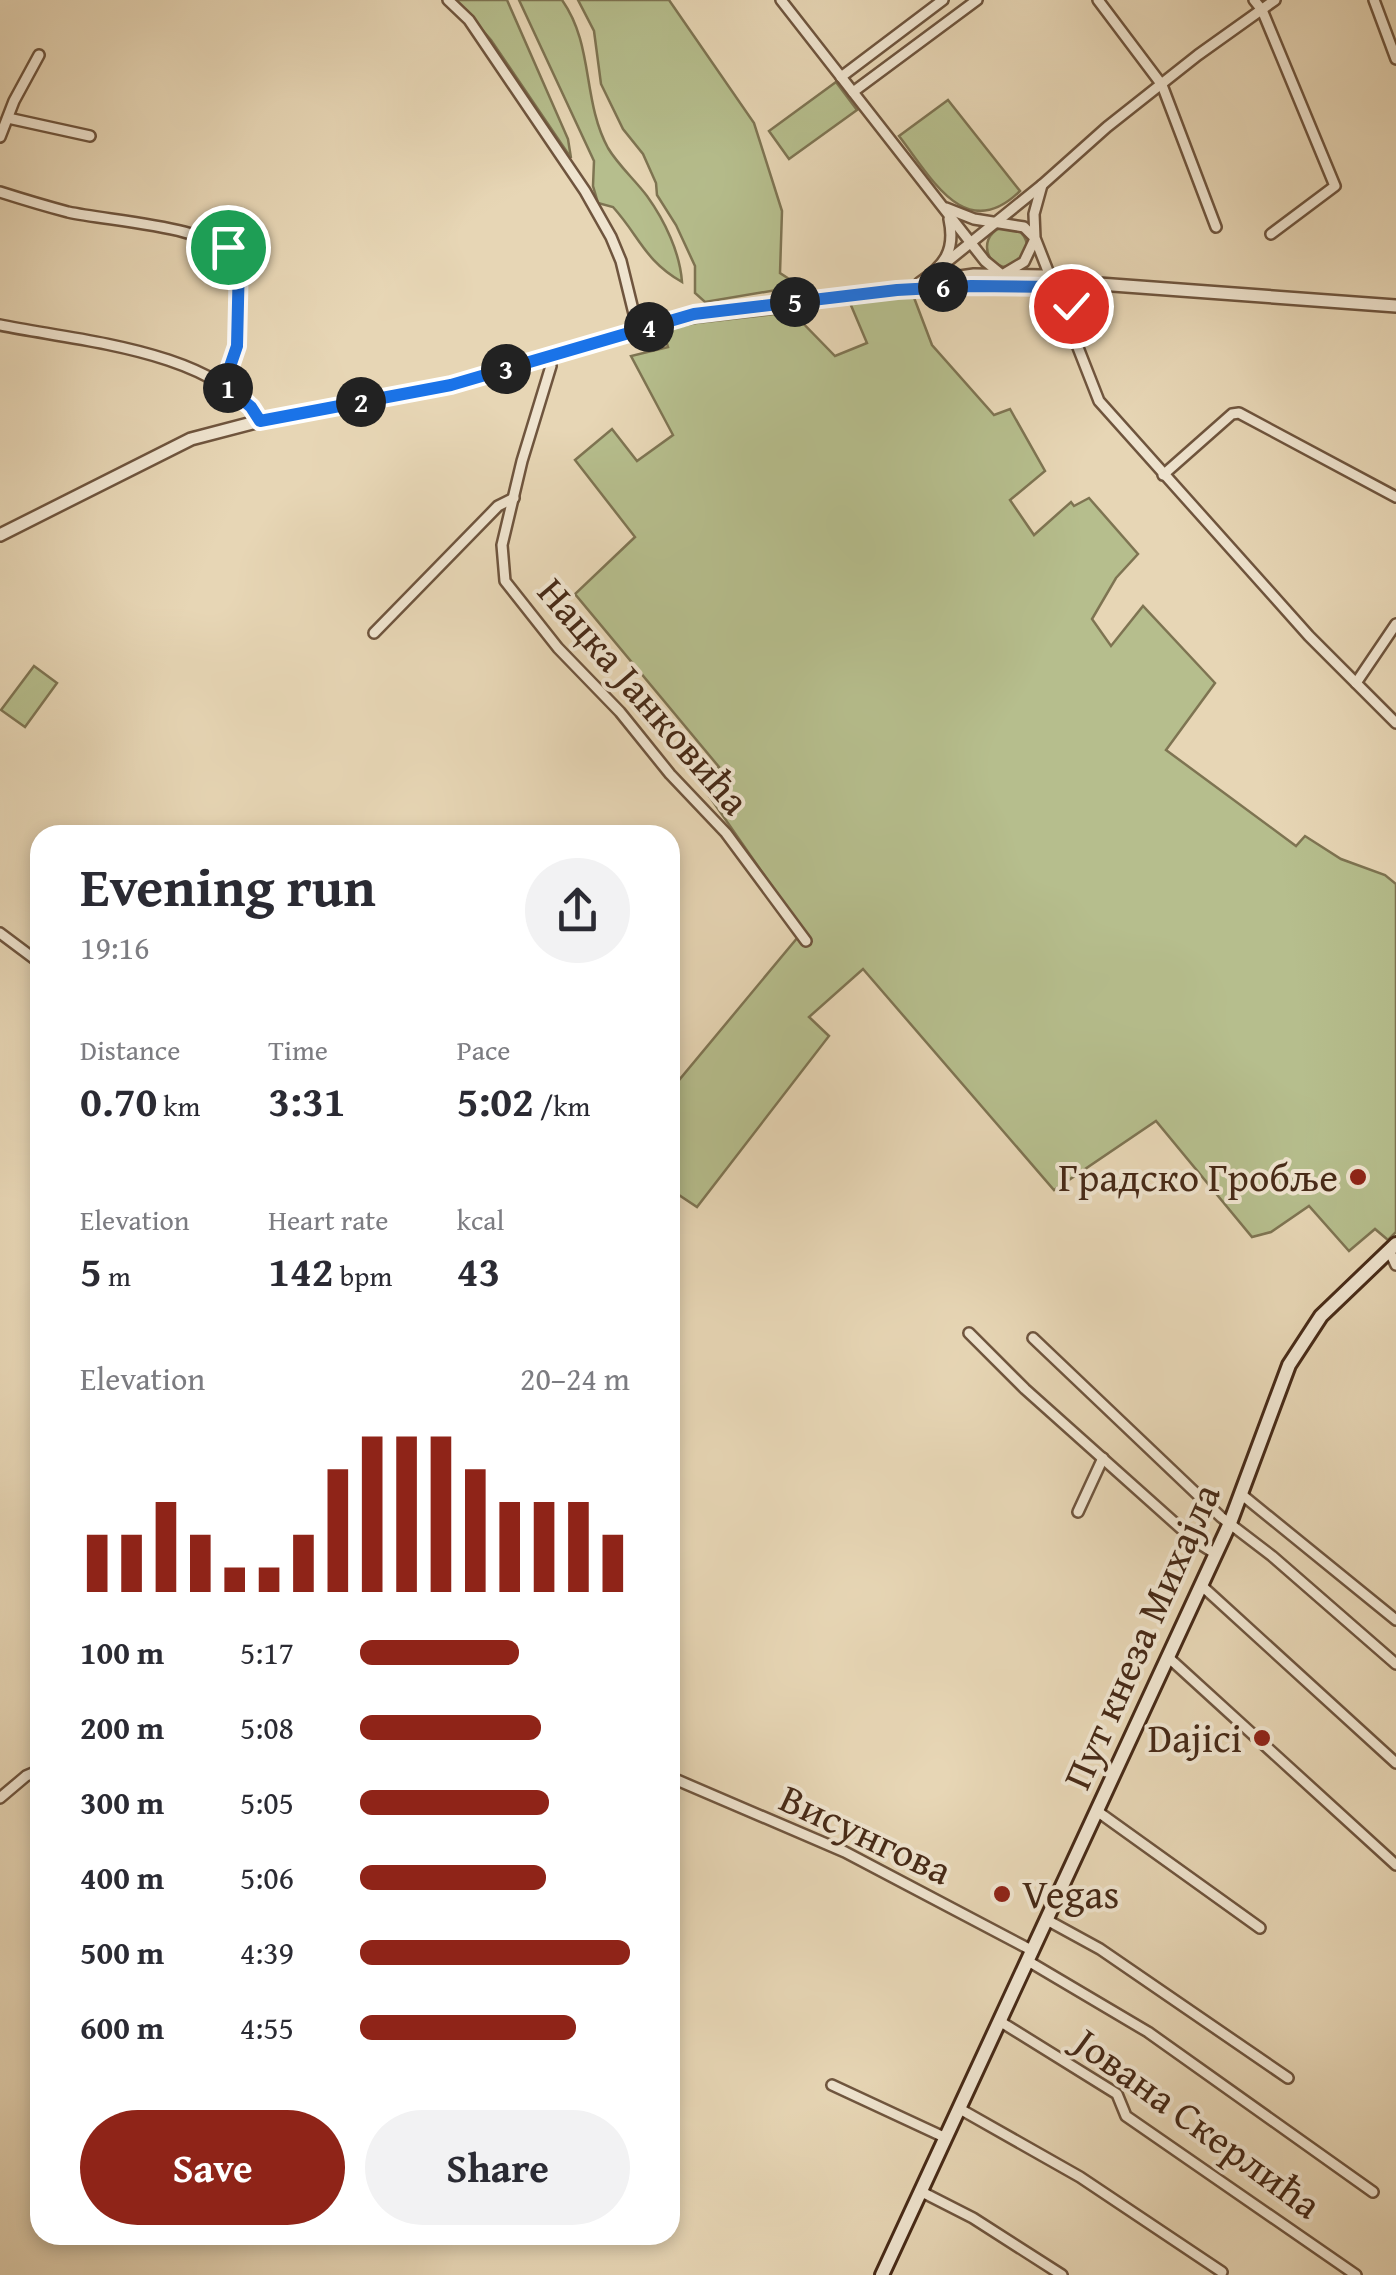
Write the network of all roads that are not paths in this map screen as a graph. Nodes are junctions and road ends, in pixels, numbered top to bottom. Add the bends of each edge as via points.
1 (448, 0) edge
2 (782, 0) edge
3 (943, 0) edge
4 (977, 0) edge
5 (1098, 0) edge
6 (1254, 0) edge
7 (1275, 0) edge
8 (1374, 0) edge
9 (1262, 10) junction
10 (40, 55) dead end
11 (1396, 59) edge
12 (841, 77) junction
13 (1162, 85) junction
14 (852, 92) junction
15 (8, 118) junction
16 (90, 136) dead end
17 (0, 137) edge
18 (1042, 185) junction
19 (0, 192) edge
20 (943, 208) junction
21 (992, 224) junction
22 (1216, 227) dead end
23 (1271, 234) dead end
24 (1034, 238) junction
25 (970, 243) junction
26 (985, 261) junction
27 (944, 264) junction
28 (1002, 274) junction
29 (919, 283) junction
30 (1084, 283) junction
31 (971, 286) junction
32 (1028, 286) junction
33 (1058, 287) junction
34 (897, 290) junction
35 (1396, 306) edge
36 (1067, 316) junction
37 (0, 326) edge
38 (638, 330) junction
39 (548, 356) junction
40 (224, 384) junction
41 (260, 421) junction
42 (1163, 475) junction
43 (1396, 497) edge
44 (514, 498) junction
45 (0, 535) edge
46 (1396, 624) edge
47 (374, 633) dead end
48 (1356, 683) junction
49 (1396, 723) edge
50 (0, 933) edge
51 (806, 941) dead end
52 (30, 956) edge
53 (1394, 1255) edge
54 (970, 1334) dead end
55 (1033, 1338) dead end
56 (1103, 1458) junction
57 (1241, 1494) junction
58 (1078, 1512) dead end
59 (1230, 1523) junction
60 (1216, 1554) junction
61 (1202, 1586) junction
62 (1396, 1620) edge
63 (1169, 1658) junction
64 (1396, 1664) edge
65 (1396, 1764) edge
66 (30, 1774) edge
67 (680, 1782) edge
68 (0, 1798) edge
69 (1098, 1811) junction
70 (1396, 1865) edge
71 (1048, 1920) junction
72 (1260, 1928) dead end
73 (1031, 1956) junction
74 (1001, 2022) junction
75 (1288, 2078) dead end
76 (832, 2085) dead end
77 (960, 2109) junction
78 (946, 2138) junction
79 (922, 2192) junction
80 (1373, 2192) dead end
81 (1222, 2272) dead end
82 (882, 2275) edge
83 (1062, 2275) edge
84 (1356, 2275) edge

1 - 38 street via 469,20 585,191 617,248
2 - 12 street
3 - 12 street
4 - 14 street
5 - 13 street
6 - 9 street
7 - 9 street
8 - 11 street
9 - 13 street
9 - 23 street via 1335,186
10 - 15 street
12 - 14 street
13 - 18 street
13 - 22 street
14 - 20 street
15 - 16 street
15 - 17 street
18 - 21 street
18 - 24 street
19 - 40 street via 228,247 239,260 237,346
20 - 21 street
20 - 25 street
20 - 27 street via 952,239
21 - 24 street via 1024,226
21 - 25 street
21 - 26 street
24 - 28 street via 1024,262
24 - 33 street
25 - 26 street
25 - 27 street
26 - 28 street
27 - 29 street
28 - 29 street
28 - 31 street
28 - 32 street
28 - 33 street
29 - 34 street
30 - 33 street
30 - 33 street
30 - 35 street
30 - 36 street
31 - 32 street
31 - 34 street
32 - 33 street
33 - 36 street
34 - 38 street via 694,314
36 - 42 street via 1094,392
37 - 40 street via 165,358
38 - 39 street
39 - 41 street via 451,385
39 - 44 street, Нацка Јанковића via 551,366
40 - 41 street
41 - 45 street via 192,439
42 - 43 street via 1239,413
42 - 48 street
44 - 47 street via 498,506
44 - 51 street, Нацка Јанковића via 502,545 505,581 726,833
46 - 48 street
48 - 49 street
50 - 52 street
53 - 57 main road, Пут кнеза Михајла via 1334,1301 1300,1344
54 - 56 street
55 - 59 street
56 - 58 street
56 - 60 street
57 - 59 main road, Пут кнеза Михајла
57 - 62 street
59 - 60 main road, Пут кнеза Михајла
59 - 64 street
60 - 61 main road, Пут кнеза Михајла
61 - 63 main road, Пут кнеза Михајла
61 - 65 street
63 - 69 main road, Пут кнеза Михајла
63 - 70 street
66 - 68 street
67 - 73 street, Висунгова via 845,1852
69 - 71 main road, Пут кнеза Михајла
69 - 72 street
71 - 73 main road, Пут кнеза Михајла
71 - 75 street
73 - 74 main road, Пут кнеза Михајла
73 - 80 street, Висунгова
74 - 77 main road, Пут кнеза Михајла
74 - 84 street, Јована Скерлића via 1117,2094 1126,2116
76 - 78 street
77 - 78 main road, Пут кнеза Михајла
77 - 81 street via 1080,2177
78 - 79 main road, Пут кнеза Михајла
79 - 82 main road, Пут кнеза Михајла
79 - 83 street

